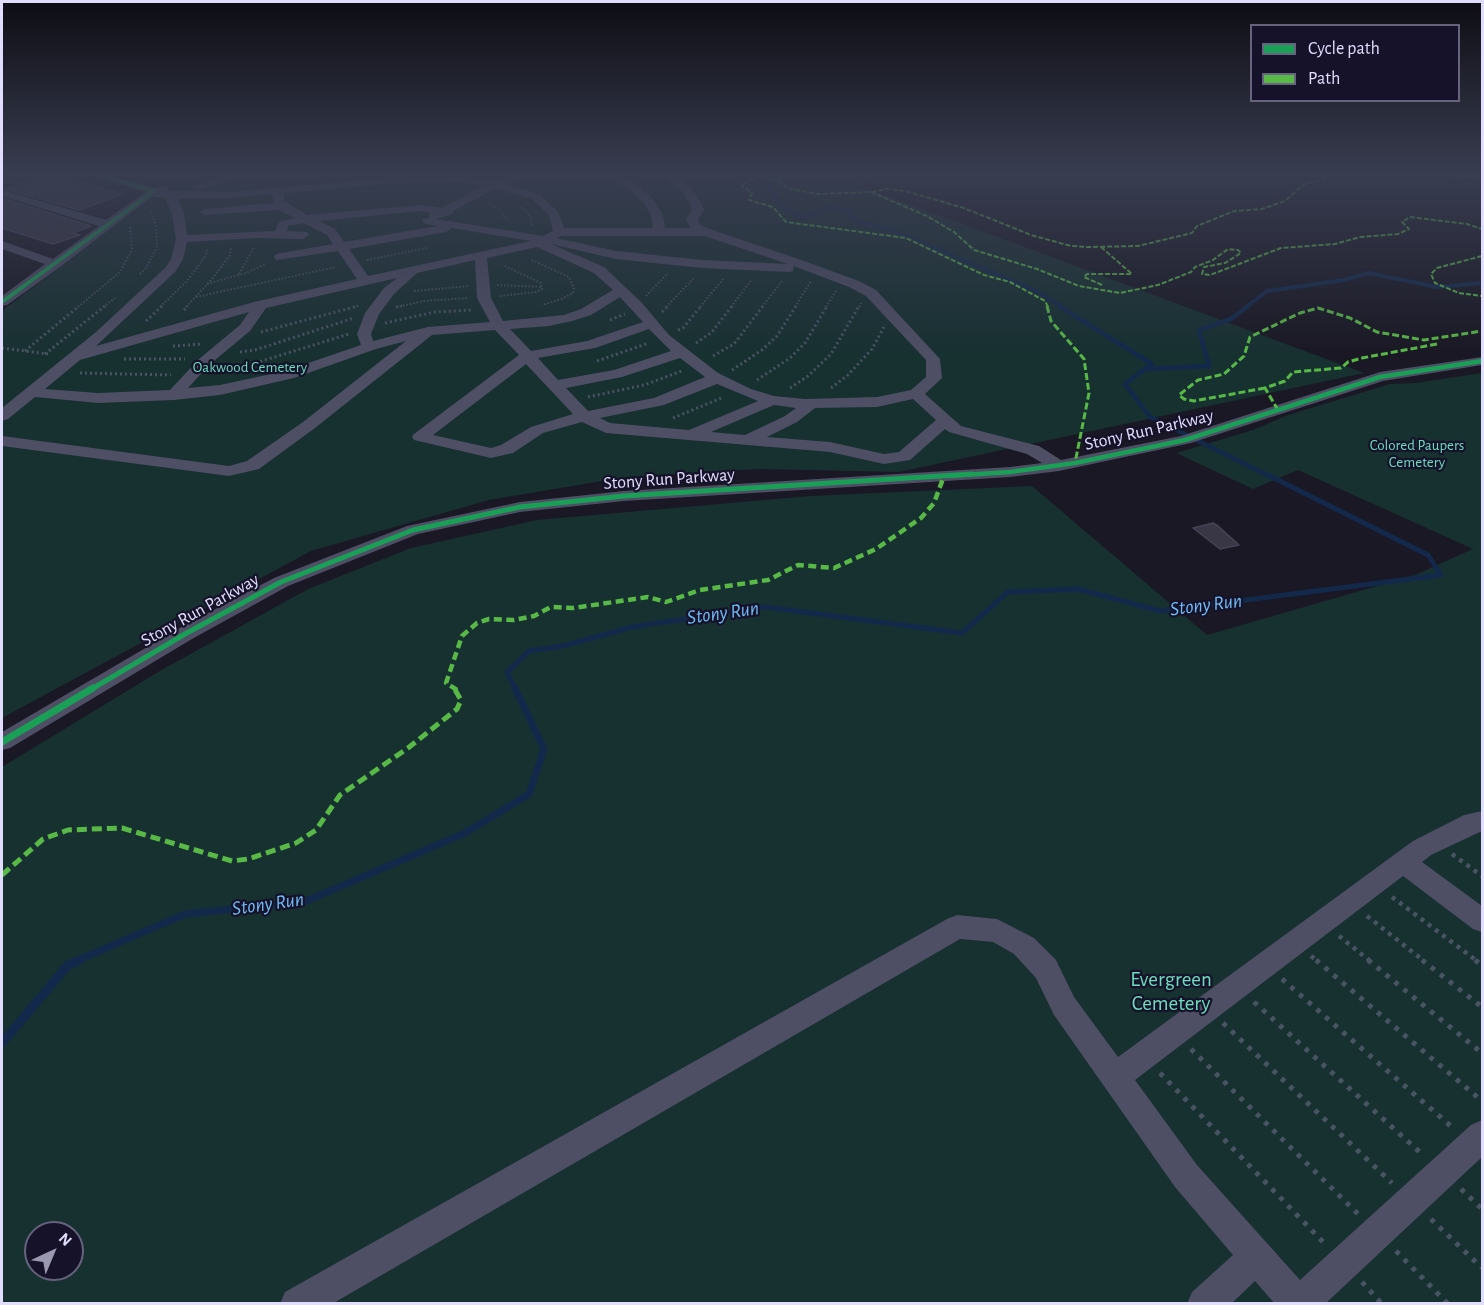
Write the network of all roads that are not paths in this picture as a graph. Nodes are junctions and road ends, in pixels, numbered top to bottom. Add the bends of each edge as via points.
1 (96, 235) edge
2 (181, 235) edge
3 (234, 235) edge
4 (303, 235) edge
5 (333, 235) edge
6 (369, 235) edge
7 (394, 235) edge
8 (524, 235) edge
9 (551, 235) edge
10 (617, 235) edge
11 (715, 235) edge
12 (209, 237) joint
13 (548, 238) junction
14 (182, 239) junction
15 (338, 243) junction
16 (2, 245) edge
17 (280, 257) road end
18 (481, 257) junction
19 (56, 264) junction
20 (813, 268) junction
21 (411, 272) junction
22 (365, 281) junction
23 (621, 291) junction
24 (2, 302) edge
25 (259, 305) junction
26 (651, 324) junction
27 (499, 326) junction
28 (428, 331) junction
29 (371, 346) junction
30 (682, 352) junction
31 (79, 355) junction
32 (527, 356) junction
33 (1482, 361) edge
34 (717, 378) junction
35 (554, 385) junction
36 (31, 392) junction
37 (916, 394) junction
38 (174, 395) junction
39 (772, 400) junction
40 (811, 404) junction
41 (2, 416) edge
42 (585, 417) junction
43 (944, 421) junction
44 (691, 435) junction
45 (749, 439) junction
46 (2, 441) edge
47 (1059, 466) junction
48 (2, 742) edge
49 (1482, 821) edge
50 (1403, 862) junction
51 (1482, 921) edge
52 (1115, 1077) junction
53 (1477, 1141) edge
54 (1256, 1257) junction
55 (297, 1304) edge
56 (1204, 1304) edge
57 (1299, 1304) edge

1 - 19 street
2 - 14 street
3 - 12 street
4 - 15 street via 312,242
5 - 15 street
6 - 15 street
7 - 15 street
8 - 13 street
9 - 13 street
10 - 13 street
11 - 20 street
12 - 14 street
13 - 18 street
13 - 20 street via 616,255 706,264
13 - 23 street via 599,270
14 - 31 street via 177,259 160,281
15 - 17 street
15 - 22 street
16 - 19 street
18 - 21 street
18 - 27 street via 483,291
19 - 24 street
20 - 37 street via 868,292 933,359 934,378
21 - 22 street
21 - 29 street via 372,313 364,334
22 - 25 street
23 - 26 street
23 - 27 street via 586,312 567,318
25 - 31 street
25 - 38 street via 245,328
26 - 30 street
26 - 32 street via 590,345
27 - 28 street
27 - 32 street
28 - 29 street
28 - 46 street via 253,465 229,471
29 - 38 street via 271,380
30 - 34 street
30 - 35 street via 617,375
31 - 36 street
32 - 35 street
32 - 42 street via 420,437 491,453 507,449 537,430
33 - 47 street, Stony Run Parkway via 1380,377 1185,440
34 - 39 street
34 - 42 street via 658,402
35 - 42 street
36 - 38 street via 98,398
36 - 41 street
37 - 40 street via 877,402
37 - 43 street
39 - 40 street
39 - 44 street
40 - 45 street
42 - 44 street via 606,428
43 - 45 street via 904,456 884,459 830,447
43 - 47 street via 970,434 1033,450
44 - 45 street
47 - 48 street, Stony Run Parkway via 624,496 520,507 413,530 281,582
49 - 50 street via 1473,822
50 - 51 street
50 - 52 street
52 - 54 street via 1186,1176
52 - 55 street via 1064,1006 1046,969 1024,946 997,931 957,927
53 - 57 street
54 - 56 street
54 - 57 street

